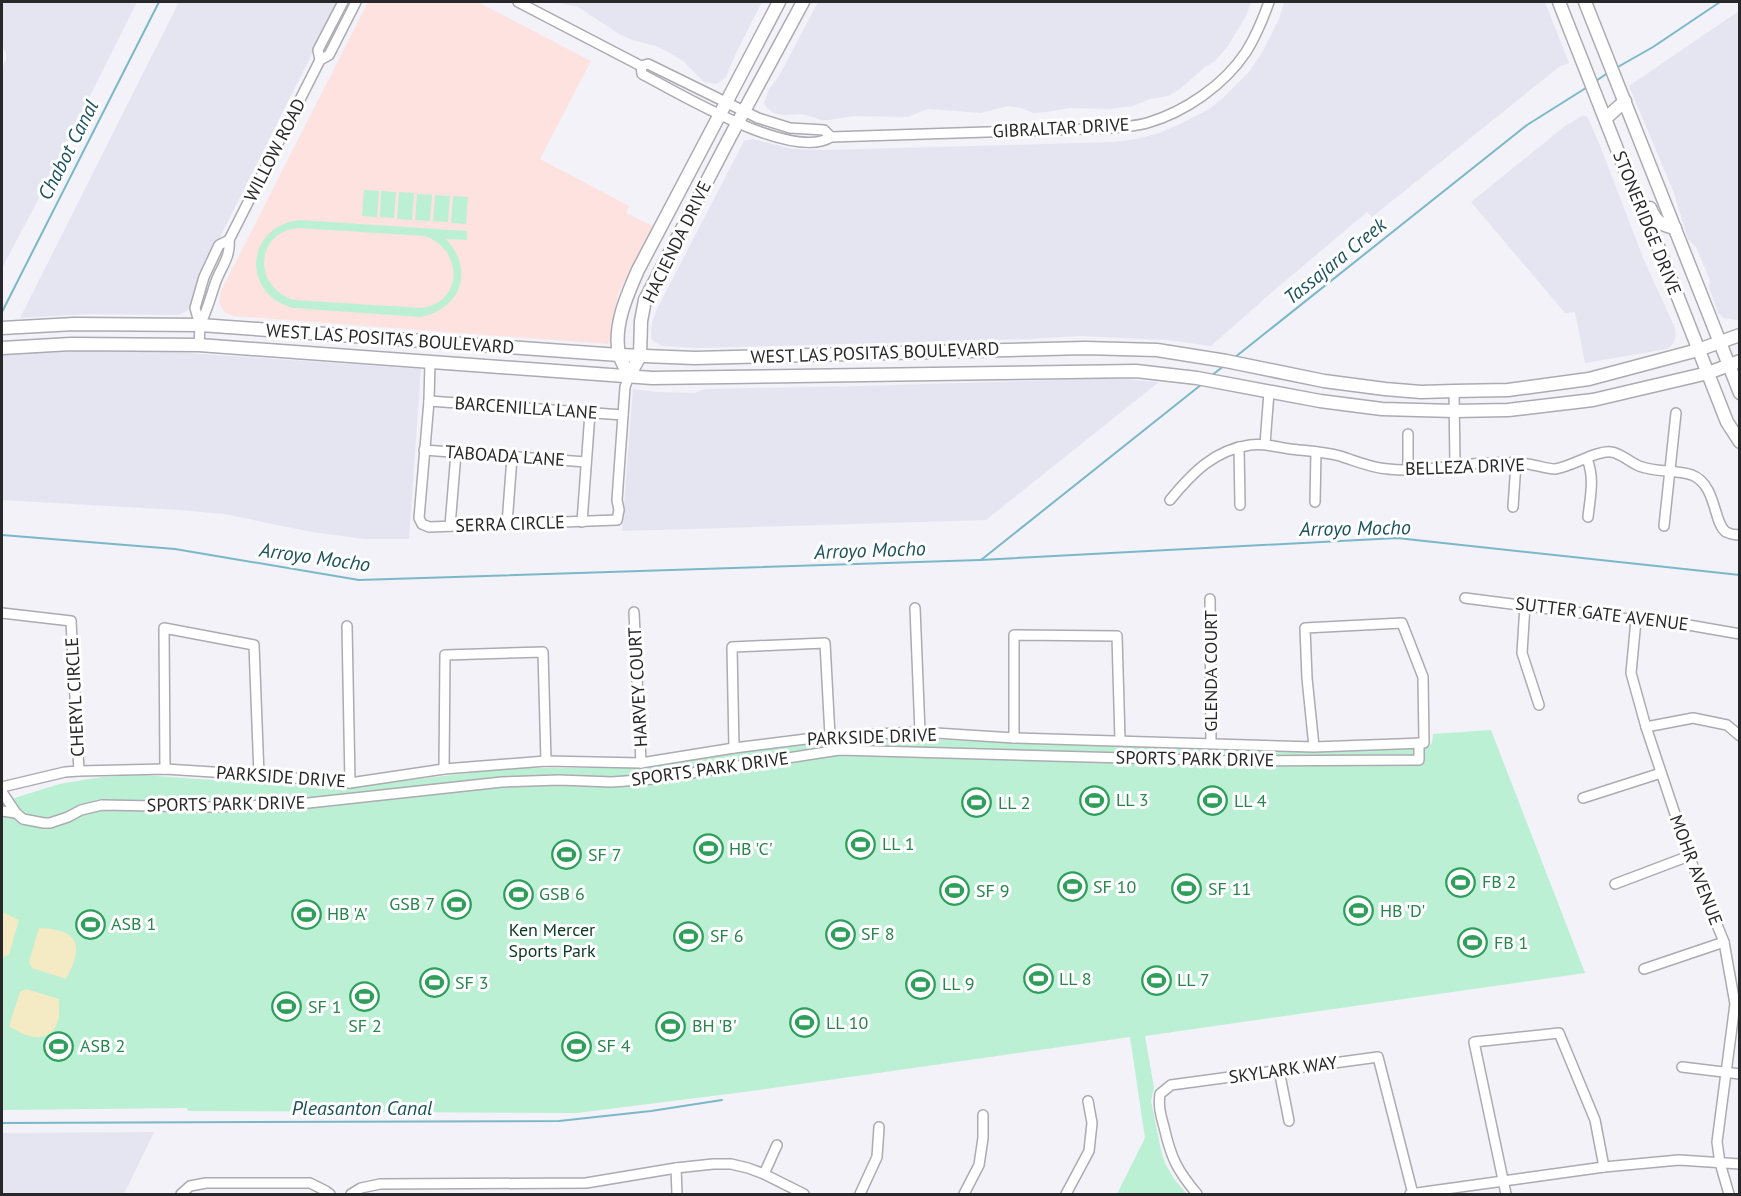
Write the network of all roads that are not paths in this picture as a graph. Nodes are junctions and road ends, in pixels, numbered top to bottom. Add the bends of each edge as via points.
1 (343, 2) edge
2 (357, 2) edge
3 (518, 2) edge
4 (779, 2) edge
5 (803, 2) edge
6 (1269, 2) edge
7 (1559, 2) edge
8 (1586, 2) edge
9 (320, 60) junction
10 (1625, 101) junction
11 (723, 109) junction
12 (743, 111) junction
13 (1606, 118) junction
14 (737, 123) junction
15 (831, 137) junction
16 (1624, 167) junction
17 (1675, 228) junction
18 (200, 325) junction
19 (4, 328) edge
20 (1740, 335) edge
21 (1720, 342) junction
22 (199, 345) junction
23 (2, 348) edge
24 (1698, 350) junction
25 (619, 355) junction
26 (640, 356) junction
27 (430, 361) junction
28 (1734, 363) edge
29 (1707, 373) junction
30 (629, 376) junction
31 (1454, 391) junction
32 (1269, 392) junction
33 (1740, 393) edge
34 (429, 401) junction
35 (1454, 411) junction
36 (590, 413) junction
37 (1676, 413) dead end
38 (623, 415) junction
39 (1408, 434) dead end
40 (1740, 442) edge
41 (1265, 444) junction
42 (1239, 447) junction
43 (424, 450) junction
44 (1316, 452) junction
45 (456, 453) junction
46 (512, 457) junction
47 (1587, 459) junction
48 (586, 462) junction
49 (1516, 463) junction
50 (1455, 466) junction
51 (1408, 469) junction
52 (1670, 472) junction
53 (1170, 500) dead end
54 (1315, 502) dead end
55 (1240, 505) dead end
56 (1514, 507) dead end
57 (1588, 517) dead end
58 (582, 522) junction
59 (507, 524) junction
60 (450, 526) junction
61 (1664, 526) dead end
62 (1740, 536) edge
63 (1465, 598) dead end
64 (1210, 599) dead end
65 (1525, 605) junction
66 (915, 608) dead end
67 (634, 612) dead end
68 (2, 614) edge
69 (1636, 620) junction
70 (347, 626) dead end
71 (1740, 634) edge
72 (1539, 705) dead end
73 (1646, 727) junction
74 (921, 732) junction
75 (830, 736) junction
76 (1740, 736) edge
77 (1014, 738) junction
78 (1120, 740) junction
79 (1211, 743) junction
80 (1421, 743) junction
81 (1314, 747) junction
82 (734, 748) junction
83 (546, 761) junction
84 (641, 763) junction
85 (165, 769) junction
86 (444, 769) junction
87 (79, 771) junction
88 (1661, 773) junction
89 (259, 775) junction
90 (350, 783) junction
91 (2, 789) edge
92 (1583, 798) dead end
93 (2, 811) edge
94 (16, 813) junction
95 (1689, 856) junction
96 (1615, 884) dead end
97 (1724, 942) junction
98 (1644, 969) dead end
99 (1682, 1067) dead end
100 (1279, 1070) junction
101 (1727, 1072) junction
102 (1740, 1074) edge
103 (1088, 1101) dead end
104 (983, 1115) dead end
105 (1289, 1121) dead end
106 (879, 1128) dead end
107 (777, 1145) dead end
108 (1720, 1163) junction
109 (1740, 1164) edge
110 (1604, 1167) junction
111 (676, 1168) junction
112 (764, 1174) junction
113 (1505, 1181) junction
114 (586, 1182) junction
115 (416, 1183) junction
116 (181, 1194) edge
117 (330, 1194) edge
118 (351, 1194) edge
119 (416, 1194) edge
120 (587, 1194) edge
121 (677, 1194) edge
122 (804, 1194) edge
123 (860, 1194) edge
124 (964, 1194) edge
125 (1066, 1194) edge
126 (1197, 1194) edge
127 (1412, 1194) edge
128 (1506, 1194) edge
129 (1729, 1194) edge

1 - 9 street, WILLOW ROAD via 318,50
2 - 9 street, WILLOW ROAD via 329,55
3 - 11 street, GIBRALTAR DRIVE via 641,66 648,64
4 - 11 main road, HACIENDA DRIVE
5 - 12 main road, HACIENDA DRIVE
6 - 15 street, GIBRALTAR DRIVE via 1246,52 1233,69 1190,104 1162,118 1115,128
7 - 13 main road, STONERIDGE DRIVE
8 - 10 main road, STONERIDGE DRIVE
9 - 18 street, WILLOW ROAD via 229,240 219,245 204,277 195,308
10 - 13 main road
10 - 17 main road, STONERIDGE DRIVE
11 - 12 street, GIBRALTAR DRIVE
11 - 14 street, GIBRALTAR DRIVE
11 - 25 main road, HACIENDA DRIVE via 628,293 618,338
12 - 14 main road, HACIENDA DRIVE
12 - 15 street, GIBRALTAR DRIVE via 790,128 825,130
13 - 16 main road, STONERIDGE DRIVE
14 - 15 street, GIBRALTAR DRIVE via 788,139 814,142
14 - 26 main road, HACIENDA DRIVE via 645,300
16 - 17 main road via 1640,184 1656,220
16 - 24 main road, STONERIDGE DRIVE
17 - 21 main road, STONERIDGE DRIVE
18 - 19 main road, WEST LAS POSITAS BOULEVARD
18 - 22 street, WILLOW ROAD
18 - 25 main road, WEST LAS POSITAS BOULEVARD
20 - 21 main road, WEST LAS POSITAS BOULEVARD
21 - 24 main road, WEST LAS POSITAS BOULEVARD
21 - 28 main road, STONERIDGE DRIVE
22 - 23 main road, WEST LAS POSITAS BOULEVARD
22 - 27 main road, WEST LAS POSITAS BOULEVARD
24 - 29 main road, STONERIDGE DRIVE
24 - 31 main road, WEST LAS POSITAS BOULEVARD via 1590,379 1508,390
25 - 26 main road, WEST LAS POSITAS BOULEVARD
25 - 30 main road, HACIENDA DRIVE
26 - 30 main road, HACIENDA DRIVE
26 - 31 main road, WEST LAS POSITAS BOULEVARD via 1157,350 1324,381 1421,392
27 - 30 main road, WEST LAS POSITAS BOULEVARD
27 - 34 street, SERRA CIRCLE
28 - 29 main road, WEST LAS POSITAS BOULEVARD
28 - 33 main road, STONERIDGE DRIVE
29 - 35 main road, WEST LAS POSITAS BOULEVARD via 1570,404
29 - 40 main road, STONERIDGE DRIVE via 1727,422
30 - 32 main road, WEST LAS POSITAS BOULEVARD via 1136,371
30 - 38 street, SERRA CIRCLE
31 - 35 street
32 - 35 main road, WEST LAS POSITAS BOULEVARD via 1382,409
32 - 41 street
34 - 36 street, BARCENILLA LANE
34 - 43 street, SERRA CIRCLE
35 - 50 street
36 - 38 street, BARCENILLA LANE
36 - 48 street
37 - 52 street
38 - 58 street, SERRA CIRCLE via 617,520
39 - 51 street
41 - 42 street, BELLEZA DRIVE
41 - 44 street, BELLEZA DRIVE
42 - 53 street, BELLEZA DRIVE via 1198,468
42 - 55 street
43 - 45 street, TABOADA LANE
43 - 60 street, SERRA CIRCLE via 419,518 429,527
44 - 51 street, BELLEZA DRIVE via 1338,455 1373,468
44 - 54 street
45 - 46 street, TABOADA LANE
45 - 60 street
46 - 48 street, TABOADA LANE
46 - 59 street
47 - 49 street, BELLEZA DRIVE via 1556,469
47 - 52 street, BELLEZA DRIVE via 1610,451 1640,467
47 - 57 street via 1592,480
48 - 58 street
49 - 50 street, BELLEZA DRIVE
49 - 56 street
50 - 51 street, BELLEZA DRIVE
52 - 61 street
52 - 62 street, BELLEZA DRIVE via 1695,476 1714,503 1721,526
58 - 59 street, SERRA CIRCLE
59 - 60 street, SERRA CIRCLE
63 - 65 street, SUTTER GATE AVENUE
64 - 79 street, GLENDA COURT
65 - 69 street, SUTTER GATE AVENUE
65 - 72 street via 1522,653
66 - 74 street
67 - 84 street, HARVEY COURT
68 - 87 street, CHERYL CIRCLE via 71,621
69 - 71 street, SUTTER GATE AVENUE
69 - 73 street, MOHR AVENUE via 1631,673
70 - 90 street
73 - 76 street via 1693,718 1726,725
73 - 88 street, MOHR AVENUE
74 - 75 street, PARKSIDE DRIVE
74 - 77 street, PARKSIDE DRIVE
75 - 82 street, PARKSIDE DRIVE
75 - 82 street via 825,643 732,647
77 - 78 street, PARKSIDE DRIVE
77 - 78 street via 1014,635 1117,636
78 - 79 street, PARKSIDE DRIVE
79 - 81 street, PARKSIDE DRIVE
80 - 81 street, PARKSIDE DRIVE
80 - 81 street via 1423,677 1402,623 1305,628
80 - 94 street, SPORTS PARK DRIVE via 1419,760 1234,761 839,750 612,782 502,782 299,804 102,806 50,823 32,822
82 - 84 street, PARKSIDE DRIVE
83 - 84 street, PARKSIDE DRIVE
83 - 86 street, PARKSIDE DRIVE
83 - 86 street via 543,652 445,655
85 - 87 street, PARKSIDE DRIVE
85 - 89 street, PARKSIDE DRIVE
85 - 89 street via 164,628 254,645
86 - 90 street, PARKSIDE DRIVE
87 - 91 street, PARKSIDE DRIVE
88 - 92 street
88 - 95 street, MOHR AVENUE
89 - 90 street, PARKSIDE DRIVE
91 - 94 street
93 - 94 street
95 - 96 street
95 - 97 street, MOHR AVENUE
97 - 98 street
97 - 101 street, MOHR AVENUE via 1735,1004
99 - 101 street
100 - 105 street
100 - 126 street, SKYLARK WAY via 1171,1086 1160,1095 1170,1153 1180,1174
100 - 127 street, SKYLARK WAY via 1378,1057
101 - 102 street
101 - 108 street, MOHR AVENUE via 1717,1142
103 - 125 street via 1092,1123 1089,1151
104 - 124 street via 979,1165
106 - 123 street via 877,1157
107 - 112 street
108 - 109 street
108 - 110 street via 1679,1160
108 - 129 street, MOHR AVENUE
110 - 113 street
110 - 113 street via 1595,1120 1559,1033 1474,1042
111 - 112 street via 731,1164
111 - 114 street
111 - 121 street
112 - 122 street
113 - 127 street
113 - 128 street
114 - 115 street
114 - 120 street
115 - 118 street via 380,1184
115 - 119 street
116 - 117 street via 190,1186 206,1183 310,1183

